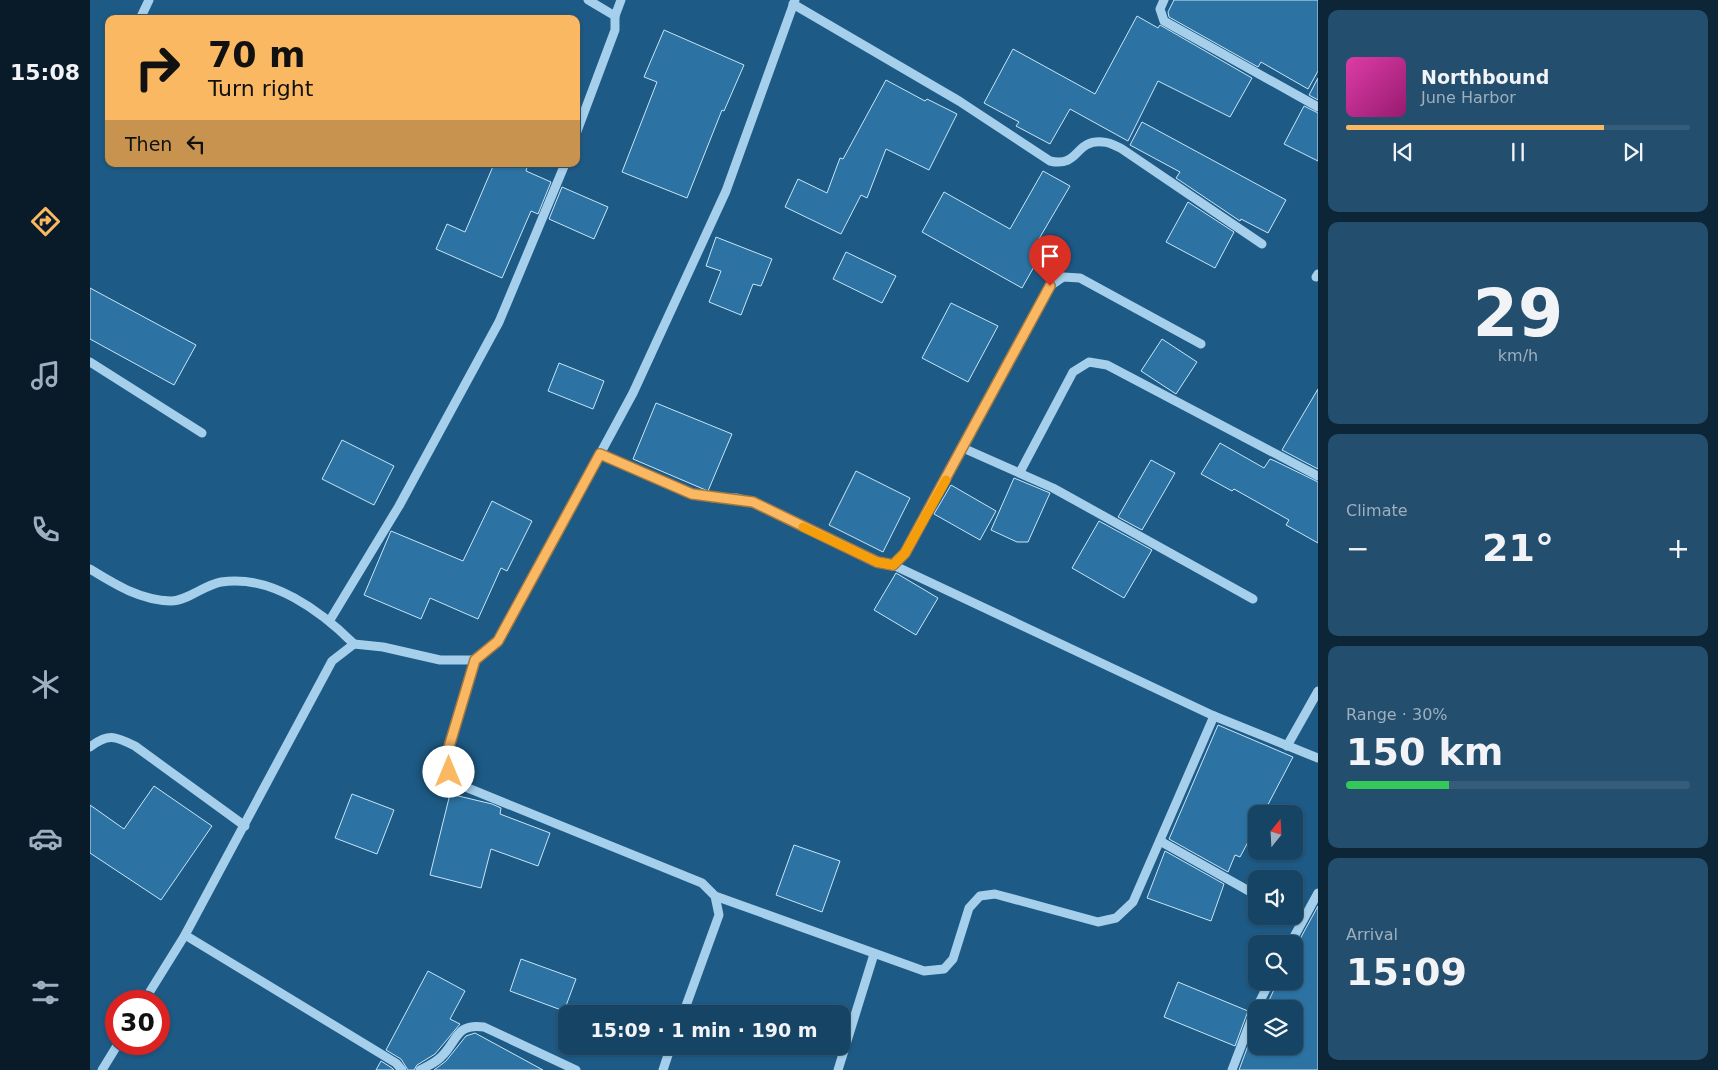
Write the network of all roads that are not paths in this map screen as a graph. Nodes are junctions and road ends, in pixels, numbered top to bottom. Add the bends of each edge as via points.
1 (149, 0) edge
2 (588, 0) edge
3 (621, 0) edge
4 (1164, 0) edge
5 (794, 2) edge
6 (142, 15) edge
7 (615, 16) junction
8 (1318, 108) edge
9 (580, 123) edge
10 (564, 167) edge
11 (1262, 244) dead end
12 (1201, 344) dead end
13 (90, 362) edge
14 (202, 433) dead end
15 (963, 448) junction
16 (600, 454) junction
17 (1020, 472) junction
18 (1318, 476) edge
19 (893, 565) junction
20 (90, 569) edge
21 (1253, 599) dead end
22 (330, 620) junction
23 (354, 644) junction
24 (475, 660) junction
25 (1318, 691) edge
26 (1214, 716) junction
27 (1287, 746) junction
28 (90, 747) edge
29 (1318, 758) edge
30 (245, 826) junction
31 (1160, 840) junction
32 (1248, 890) edge
33 (1318, 892) edge
34 (715, 896) junction
35 (1303, 912) edge
36 (185, 934) junction
37 (874, 954) junction
38 (151, 990) edge
39 (1265, 990) edge
40 (686, 1005) edge
41 (111, 1055) edge
42 (668, 1055) edge
43 (102, 1070) edge
44 (402, 1070) edge
45 (420, 1070) edge
46 (576, 1070) edge
47 (663, 1070) edge
48 (838, 1070) edge
49 (1232, 1070) edge

1 - 6 street
2 - 7 street
3 - 7 street
4 - 8 street via 1160,9 1164,21
5 - 11 street via 959,101 1050,161 1062,164 1085,144 1103,142 1122,148
5 - 16 street via 726,191 633,393
7 - 9 street via 615,30
10 - 22 street via 498,322 399,506
12 - 15 street via 1080,278 1062,277 1050,286
13 - 14 street
15 - 17 street
15 - 19 street via 905,553
16 - 19 street via 692,494 753,502 877,562
16 - 24 street via 498,641
17 - 18 street via 1074,372 1089,362 1107,365
17 - 21 street
19 - 26 street
20 - 22 street via 143,598 173,601 219,582 246,580 272,587
22 - 23 street
23 - 24 street via 440,660
23 - 30 street via 332,661
24 - 34 street via 448,750 449,772 464,786 702,883
25 - 27 street
26 - 27 street
26 - 31 street
27 - 29 street
28 - 30 street via 102,738 118,737
30 - 36 street
31 - 32 street
31 - 37 street via 1134,902 1116,918 1098,922 995,894 980,896 970,908 953,959 944,969 924,971
33 - 35 street
34 - 37 street
34 - 40 street via 718,915
36 - 38 street
36 - 44 street via 396,1063
37 - 48 street
39 - 49 street
41 - 43 street
42 - 47 street
45 - 46 street via 442,1056 461,1030 471,1026 484,1028

